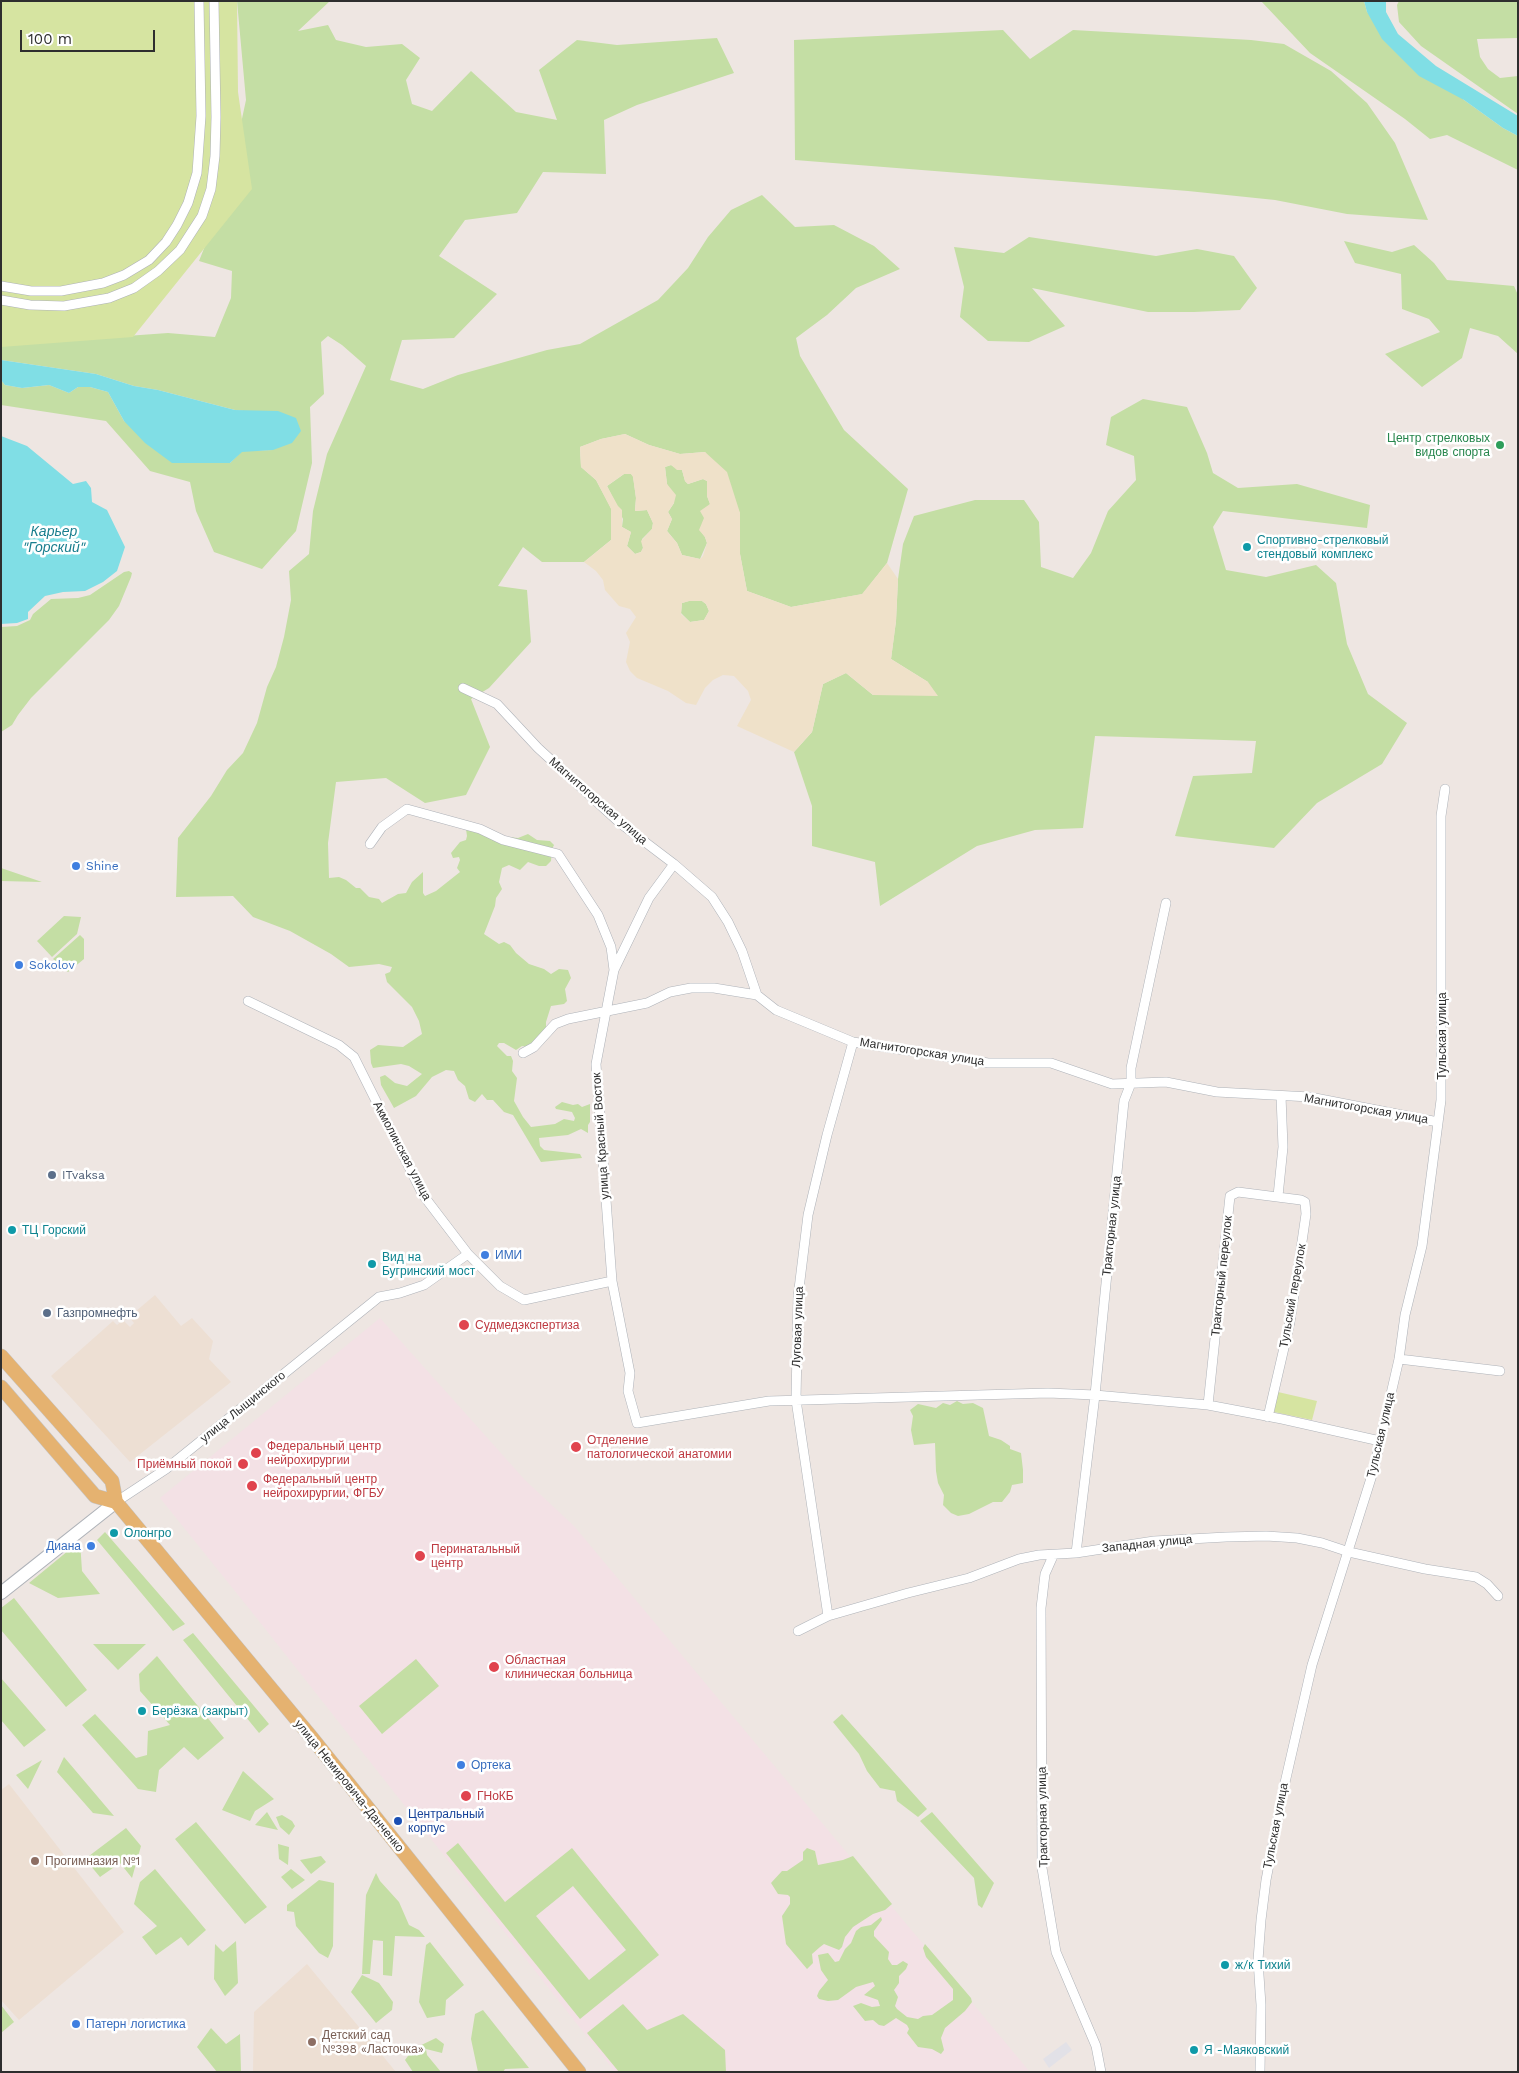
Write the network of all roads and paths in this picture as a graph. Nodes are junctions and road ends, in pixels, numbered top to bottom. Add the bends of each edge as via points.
1 (199, 1) edge
2 (214, 1) edge
3 (201, 116) junction
4 (216, 117) junction
5 (1, 286) edge
6 (31, 291) junction
7 (1, 300) edge
8 (30, 305) junction
9 (463, 688) dead end
10 (1445, 789) dead end
11 (370, 844) dead end
12 (674, 864) junction
13 (1166, 903) dead end
14 (614, 970) junction
15 (757, 995) junction
16 (248, 1001) dead end
17 (606, 1012) junction
18 (853, 1042) junction
19 (523, 1053) dead end
20 (1131, 1083) junction
21 (1281, 1096) junction
22 (1438, 1122) junction
23 (1278, 1196) junction
24 (468, 1254) junction
25 (612, 1281) junction
26 (1, 1356) edge
27 (1399, 1359) junction
28 (1500, 1371) dead end
29 (1, 1387) edge
30 (1095, 1395) junction
31 (796, 1400) junction
32 (1208, 1405) junction
33 (1268, 1416) junction
34 (1380, 1441) junction
35 (116, 1502) junction
36 (1350, 1552) junction
37 (1076, 1553) junction
38 (1053, 1556) junction
39 (1, 1593) edge
40 (1498, 1596) dead end
41 (828, 1616) junction
42 (798, 1631) dead end
43 (579, 2072) edge
44 (1101, 2072) edge
45 (1260, 2072) edge

1 - 3 street
2 - 4 street
3 - 4 street
3 - 6 street via 197,173 188,203 166,242 149,260 103,283 61,291
4 - 8 street via 216,156 211,189 202,216 180,250 158,272 134,288 109,298 64,306
5 - 6 street
6 - 8 street
7 - 8 street
9 - 12 street, Магнитогорская улица via 497,704 538,748 620,823
10 - 22 street, Тульская улица via 1441,816 1442,1090
11 - 14 street via 382,827 408,808 480,829 503,840 558,854 598,915 611,947
12 - 14 street, улица Красный Восток via 650,898
12 - 15 street, Магнитогорская улица via 712,897 728,922
13 - 20 street, Тракторная улица via 1131,1068
14 - 17 street, улица Красный Восток
15 - 17 street via 691,988
15 - 18 street, Магнитогорская улица via 776,1010
16 - 24 street, Акмолинская улица via 339,1046 354,1057 423,1195
17 - 19 street via 555,1024 534,1047
17 - 25 street, улица Красный Восток via 596,1064
18 - 20 street, Магнитогорская улица via 988,1063 1051,1063 1112,1084
18 - 31 street, Луговая улица via 808,1215 798,1297
20 - 21 street, Магнитогорская улица via 1166,1082 1217,1092
20 - 30 street, Тракторная улица via 1124,1101
21 - 22 street, Магнитогорская улица via 1310,1097
21 - 23 street via 1283,1147
22 - 27 street, Тульская улица via 1422,1246 1405,1315
23 - 32 street, Тракторный переулок via 1238,1192 1230,1196
23 - 33 street, Тульский переулок via 1305,1202 1306,1214 1290,1322
24 - 25 street, Акмолинская улица via 500,1286 524,1300
24 - 35 street, улица Лыщинского via 424,1285 379,1297 166,1469
25 - 31 street, улица Красный Восток via 630,1373 628,1391 637,1423 769,1401
26 - 35 main road, улица Немировича-Данченко via 112,1481
27 - 28 street
27 - 34 street, Тульская улица
29 - 35 main road via 95,1496
30 - 31 street via 1048,1393
30 - 32 street
30 - 37 street, Тракторная улица
31 - 41 street, Луговая улица
32 - 33 street
33 - 34 street
34 - 36 street, Тульская улица
35 - 39 street, улица Лыщинского
35 - 43 main road, улица Немировича-Данченко via 312,1738
36 - 37 street, Западная улица via 1297,1538 1266,1536 1154,1541
36 - 40 street, Западная улица via 1476,1577
36 - 45 street, Тульская улица via 1312,1665 1266,1880 1258,1960
37 - 38 street, Западная улица
38 - 41 street, Западная улица via 1019,1559 969,1578
38 - 44 street, Тракторная улица via 1045,1574 1041,1608 1042,1868 1056,1952 1096,2046
41 - 42 street, Западная улица

